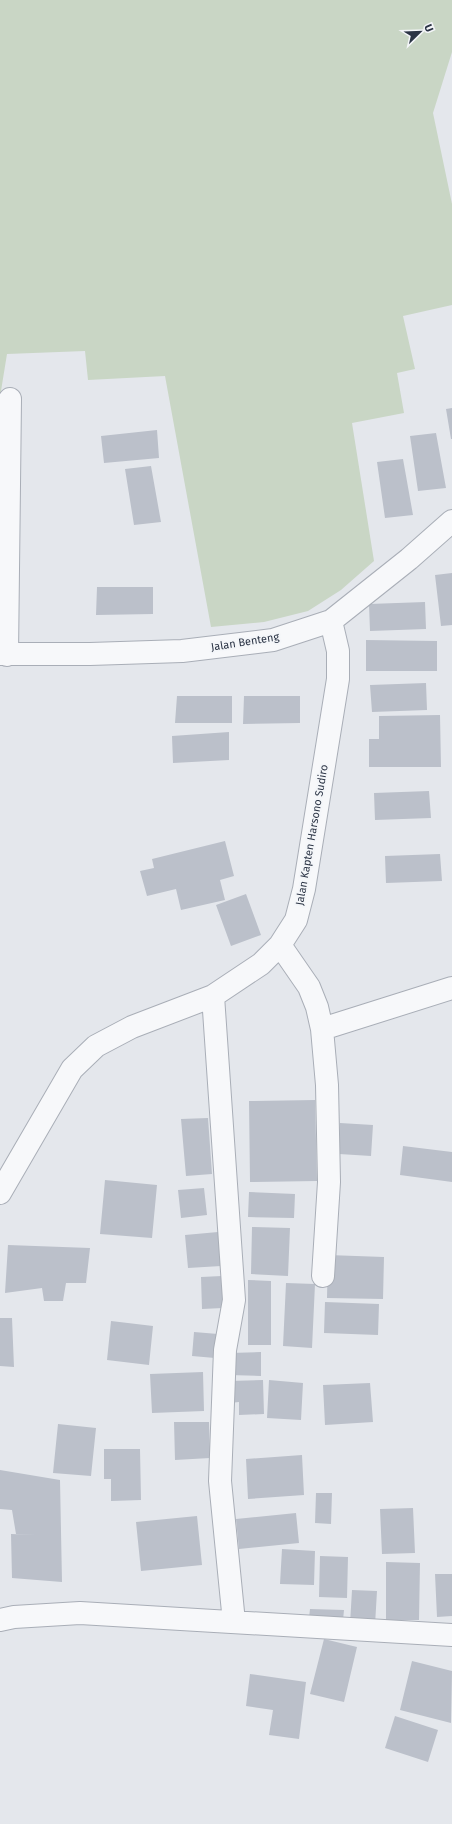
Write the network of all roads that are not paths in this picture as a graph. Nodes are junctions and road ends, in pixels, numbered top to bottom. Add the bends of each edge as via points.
1 (10, 399) dead end
2 (452, 521) edge
3 (331, 621) junction
4 (3, 654) edge
5 (280, 945) junction
6 (452, 988) edge
7 (213, 996) junction
8 (322, 1029) junction
9 (0, 1193) edge
10 (323, 1276) dead end
11 (0, 1620) edge
12 (234, 1622) junction
13 (452, 1635) edge

1 - 4 street
2 - 3 street, Jalan Benteng
3 - 4 street, Jalan Benteng via 273,640 182,651
3 - 5 street, Jalan Kapten Harsono Sudiro via 338,651 338,679 304,890 296,920
5 - 7 street, Jalan Kapten Harsono Sudiro via 261,964
5 - 8 street via 309,988
6 - 8 street
7 - 9 street, Jalan Kapten Harsono Sudiro via 132,1027 96,1046 72,1069
7 - 12 street via 234,1300 225,1350 220,1481
8 - 10 street via 327,1084 329,1182
11 - 12 street via 80,1613
12 - 13 street

